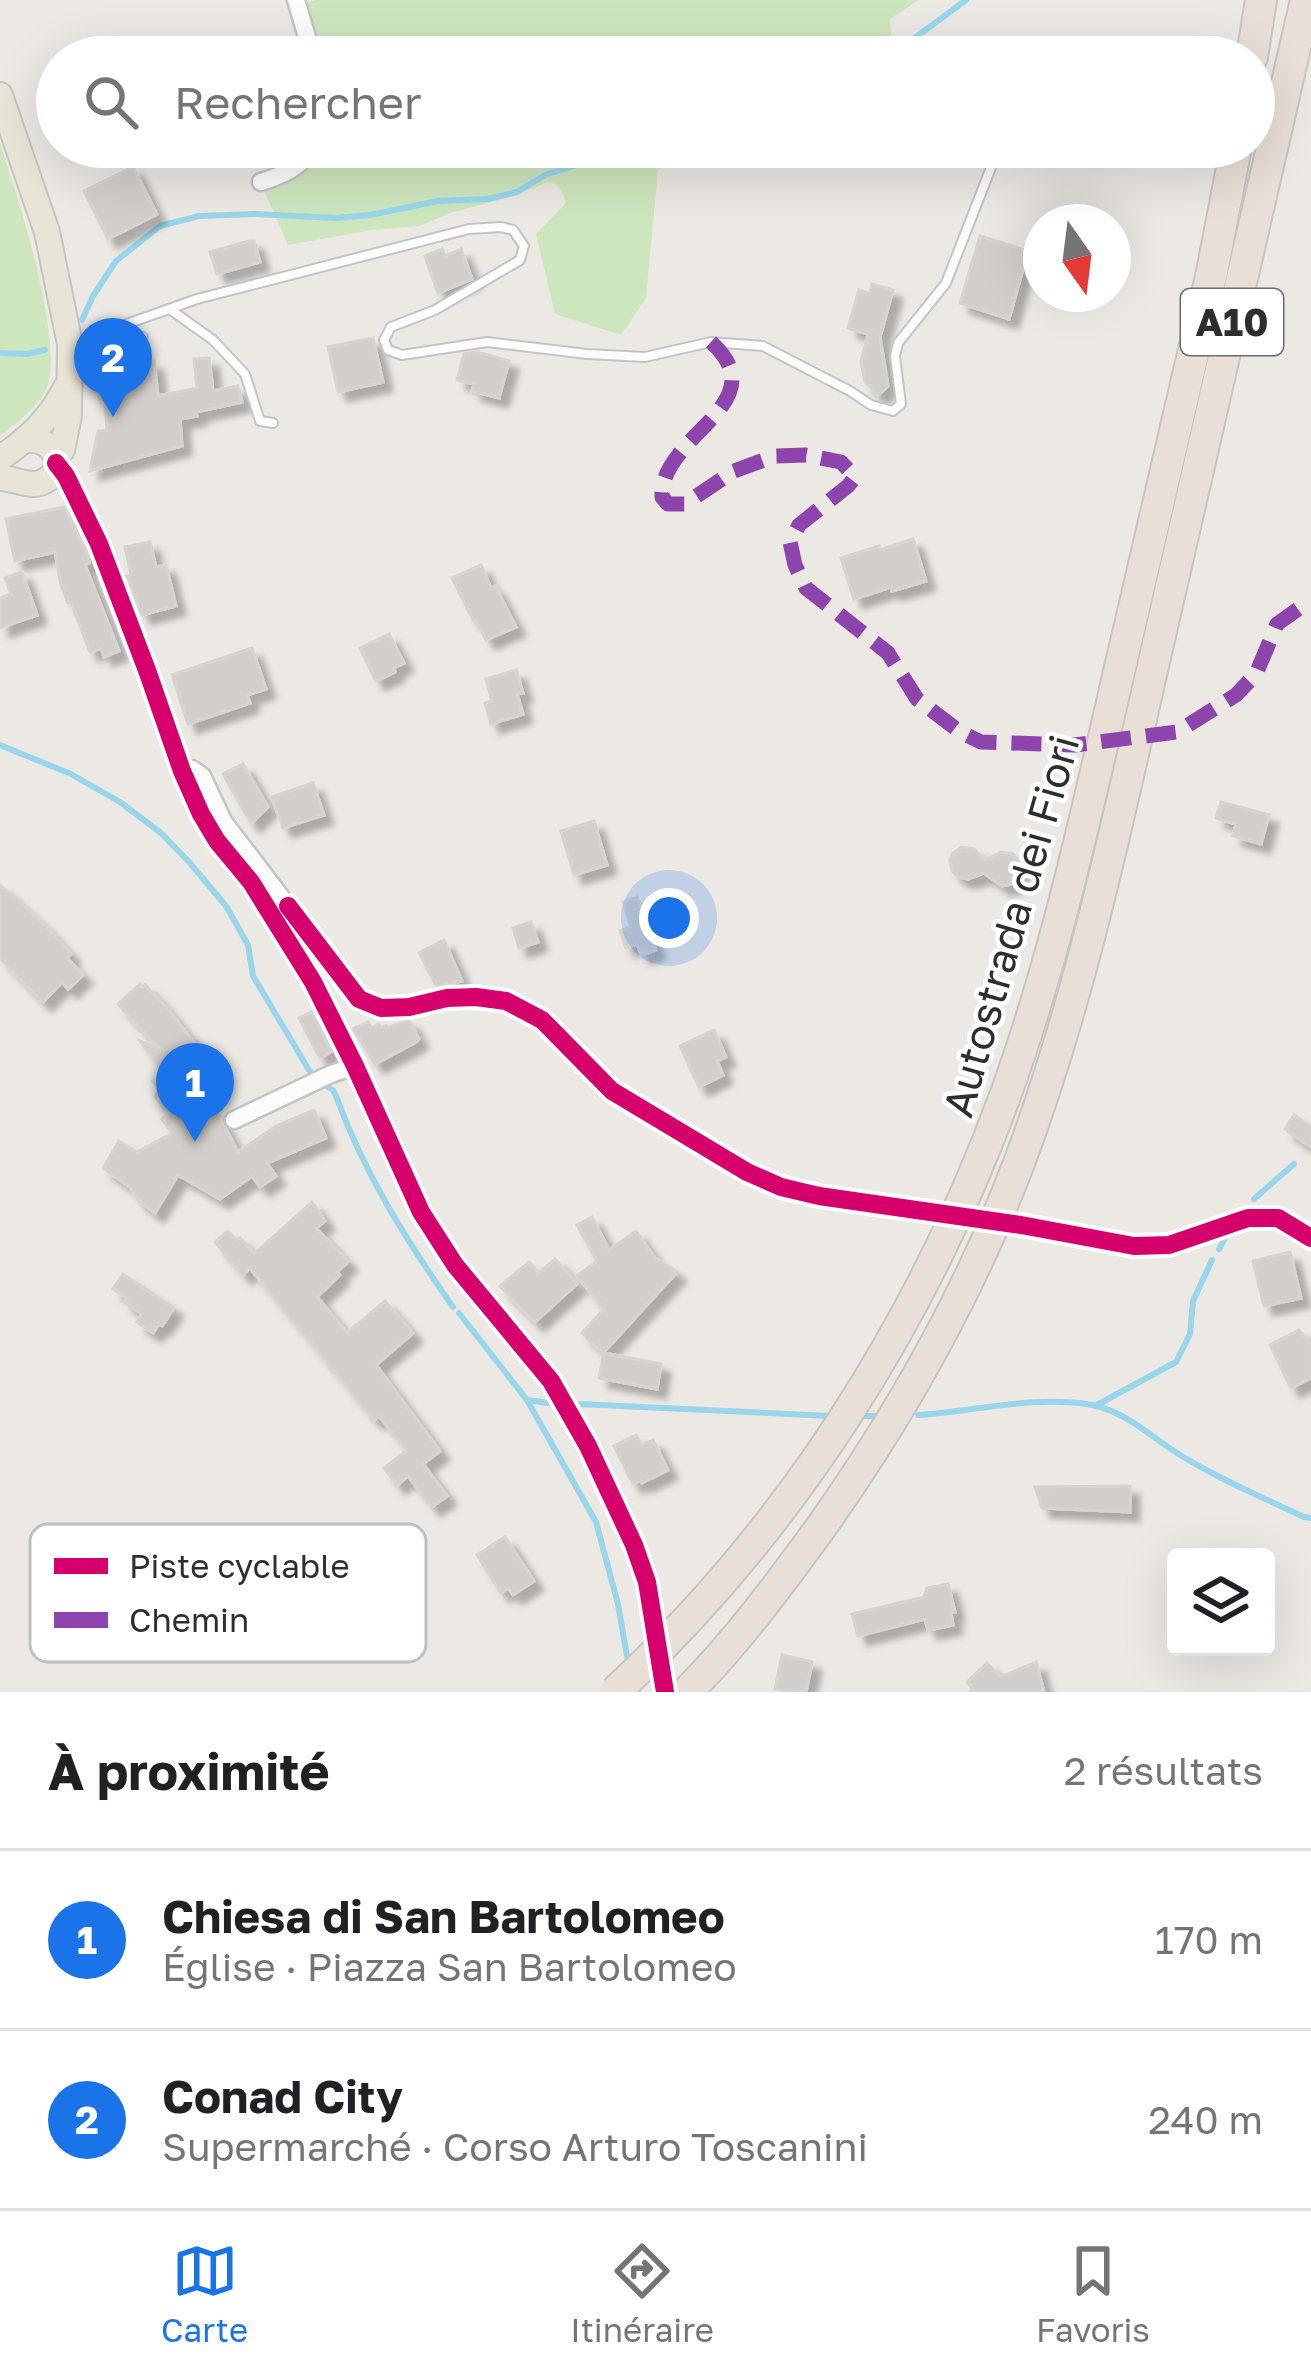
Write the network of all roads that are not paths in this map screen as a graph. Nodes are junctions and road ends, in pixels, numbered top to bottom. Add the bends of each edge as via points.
1 (296, 0) edge
2 (1261, 0) edge
3 (1306, 0) edge
4 (307, 36) edge
5 (1255, 36) edge
6 (0, 95) edge
7 (1275, 135) edge
8 (295, 168) edge
9 (991, 168) edge
10 (1232, 168) edge
11 (1267, 168) edge
12 (261, 182) dead end
13 (168, 309) junction
14 (142, 337) dead end
15 (70, 364) junction
16 (273, 422) dead end
17 (14, 449) edge
18 (46, 471) junction
19 (0, 478) edge
20 (182, 771) junction
21 (356, 1066) junction
22 (234, 1120) dead end
23 (1311, 1238) edge
24 (615, 1692) edge
25 (665, 1692) edge
26 (687, 1692) edge

1 - 4 street
2 - 5 highway
3 - 7 highway, Autostrada dei Fiori / A10, bridge
6 - 15 main road via 47,232
8 - 12 street
9 - 13 lane via 946,283 898,343 901,404 893,411 763,346 711,342 645,358 487,342 402,355 388,350 391,327 520,260 524,246 501,227
10 - 24 highway, Autostrada dei Fiori / A10, bridge via 1051,952 970,1187 875,1372 764,1530
11 - 26 highway, Autostrada dei Fiori / A10, bridge via 1094,918 1018,1163 974,1268 865,1465 785,1577
13 - 15 lane
13 - 16 lane via 245,374 260,421
14 - 15 lane
15 - 17 main road via 51,414
15 - 18 main road via 67,428
17 - 18 main road via 12,470 22,481
17 - 18 main road via 47,443
18 - 19 main road
18 - 20 street via 71,490 99,544
20 - 21 street
20 - 23 street via 202,776 223,821 359,999 381,1008 447,998 506,1001 542,1020 612,1090 781,1187 1135,1246 1169,1245 1248,1218 1278,1219
21 - 22 street
21 - 25 street via 421,1212 551,1381 588,1446 647,1582

